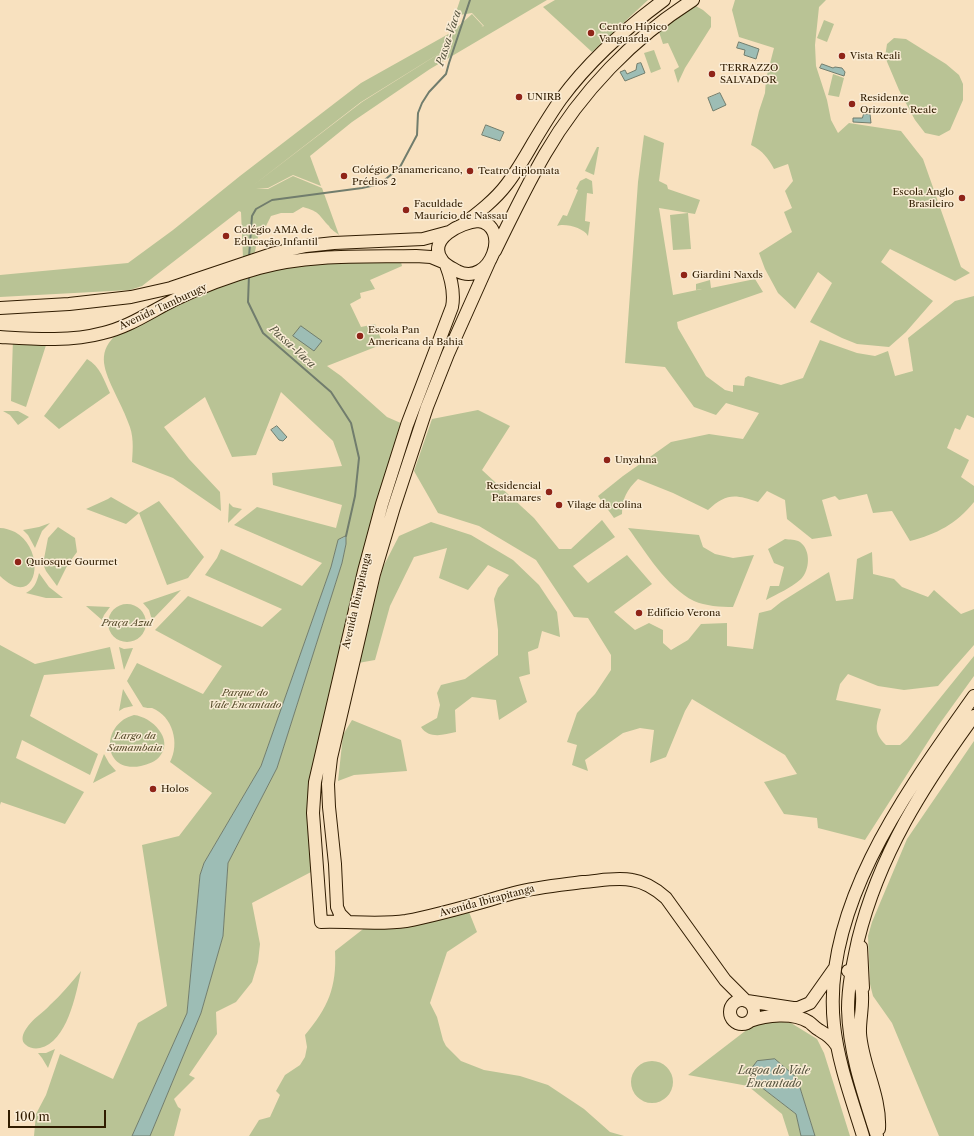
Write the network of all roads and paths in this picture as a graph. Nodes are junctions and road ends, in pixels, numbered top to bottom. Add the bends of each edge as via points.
1 (664, 0) edge
2 (693, 0) edge
3 (633, 24) junction
4 (644, 37) junction
5 (584, 72) junction
6 (597, 83) junction
7 (462, 225) junction
8 (450, 232) junction
9 (492, 255) junction
10 (445, 263) junction
11 (259, 264) junction
12 (231, 273) junction
13 (131, 297) junction
14 (0, 308) edge
15 (136, 320) junction
16 (0, 337) edge
17 (974, 696) edge
18 (974, 716) edge
19 (335, 864) junction
20 (317, 866) junction
21 (336, 881) junction
22 (318, 883) junction
23 (347, 921) junction
24 (860, 932) junction
25 (835, 968) junction
26 (852, 974) junction
27 (725, 980) junction
28 (863, 996) junction
29 (746, 1001) junction
30 (810, 1003) junction
31 (730, 1009) junction
32 (750, 1021) junction
33 (810, 1022) junction
34 (837, 1046) junction
35 (863, 1136) edge
36 (877, 1136) edge

1 - 3 main road
2 - 4 main road, Avenida Ibirapitanga
3 - 4 main road via 639,24 643,28
3 - 5 main road
4 - 6 main road, Avenida Ibirapitanga
5 - 6 main road
5 - 7 main road via 549,118 506,185
6 - 9 main road, Avenida Ibirapitanga via 577,107 546,153
7 - 8 main road
7 - 9 main road via 478,221 492,228 495,236
8 - 10 main road via 443,237 439,245 439,256
8 - 11 main road, Avenida Tamburugy via 410,240 320,244 275,253
9 - 10 main road via 481,270 470,274
9 - 19 main road, Avenida Ibirapitanga via 448,354 428,407 374,574 331,758 328,784
10 - 11 main road, Avenida Tamburugy via 422,256 335,258
10 - 20 main road, Avenida Ibirapitanga via 453,292 452,307 409,418 382,504 316,775 312,802
11 - 12 main road, Avenida Tamburugy
12 - 13 main road, Avenida Tamburugy
12 - 15 main road, Avenida Tamburugy
13 - 14 main road, Avenida Tamburugy
13 - 15 main road via 140,306
15 - 16 main road, Avenida Tamburugy via 103,334 77,338
17 - 25 main road via 918,776 881,838 849,912
18 - 24 main road via 928,782 901,828 876,882
19 - 20 main road via 326,870
19 - 21 main road, Avenida Ibirapitanga
20 - 22 main road, Avenida Ibirapitanga
21 - 22 main road via 326,877
21 - 23 main road, Avenida Ibirapitanga via 338,911
22 - 23 main road, Avenida Ibirapitanga via 321,922
23 - 27 main road, Avenida Ibirapitanga via 404,921 540,887 605,880 632,880 658,890 666,898
24 - 26 main road
24 - 28 main road
25 - 26 main road
25 - 30 main road
25 - 34 main road via 833,994
26 - 28 main road via 859,980
26 - 36 main road via 848,1009 851,1038 857,1071
27 - 29 main road, Avenida Ibirapitanga
27 - 31 main road, Avenida Ibirapitanga
28 - 36 main road via 860,1032 879,1113
29 - 30 main road via 793,1008
29 - 31 main road via 736,1001
29 - 32 main road via 752,1005 754,1012
30 - 33 main road
31 - 32 main road via 730,1015 736,1022 744,1024
32 - 33 main road via 764,1016 780,1016
33 - 34 main road via 828,1035
34 - 35 main road

